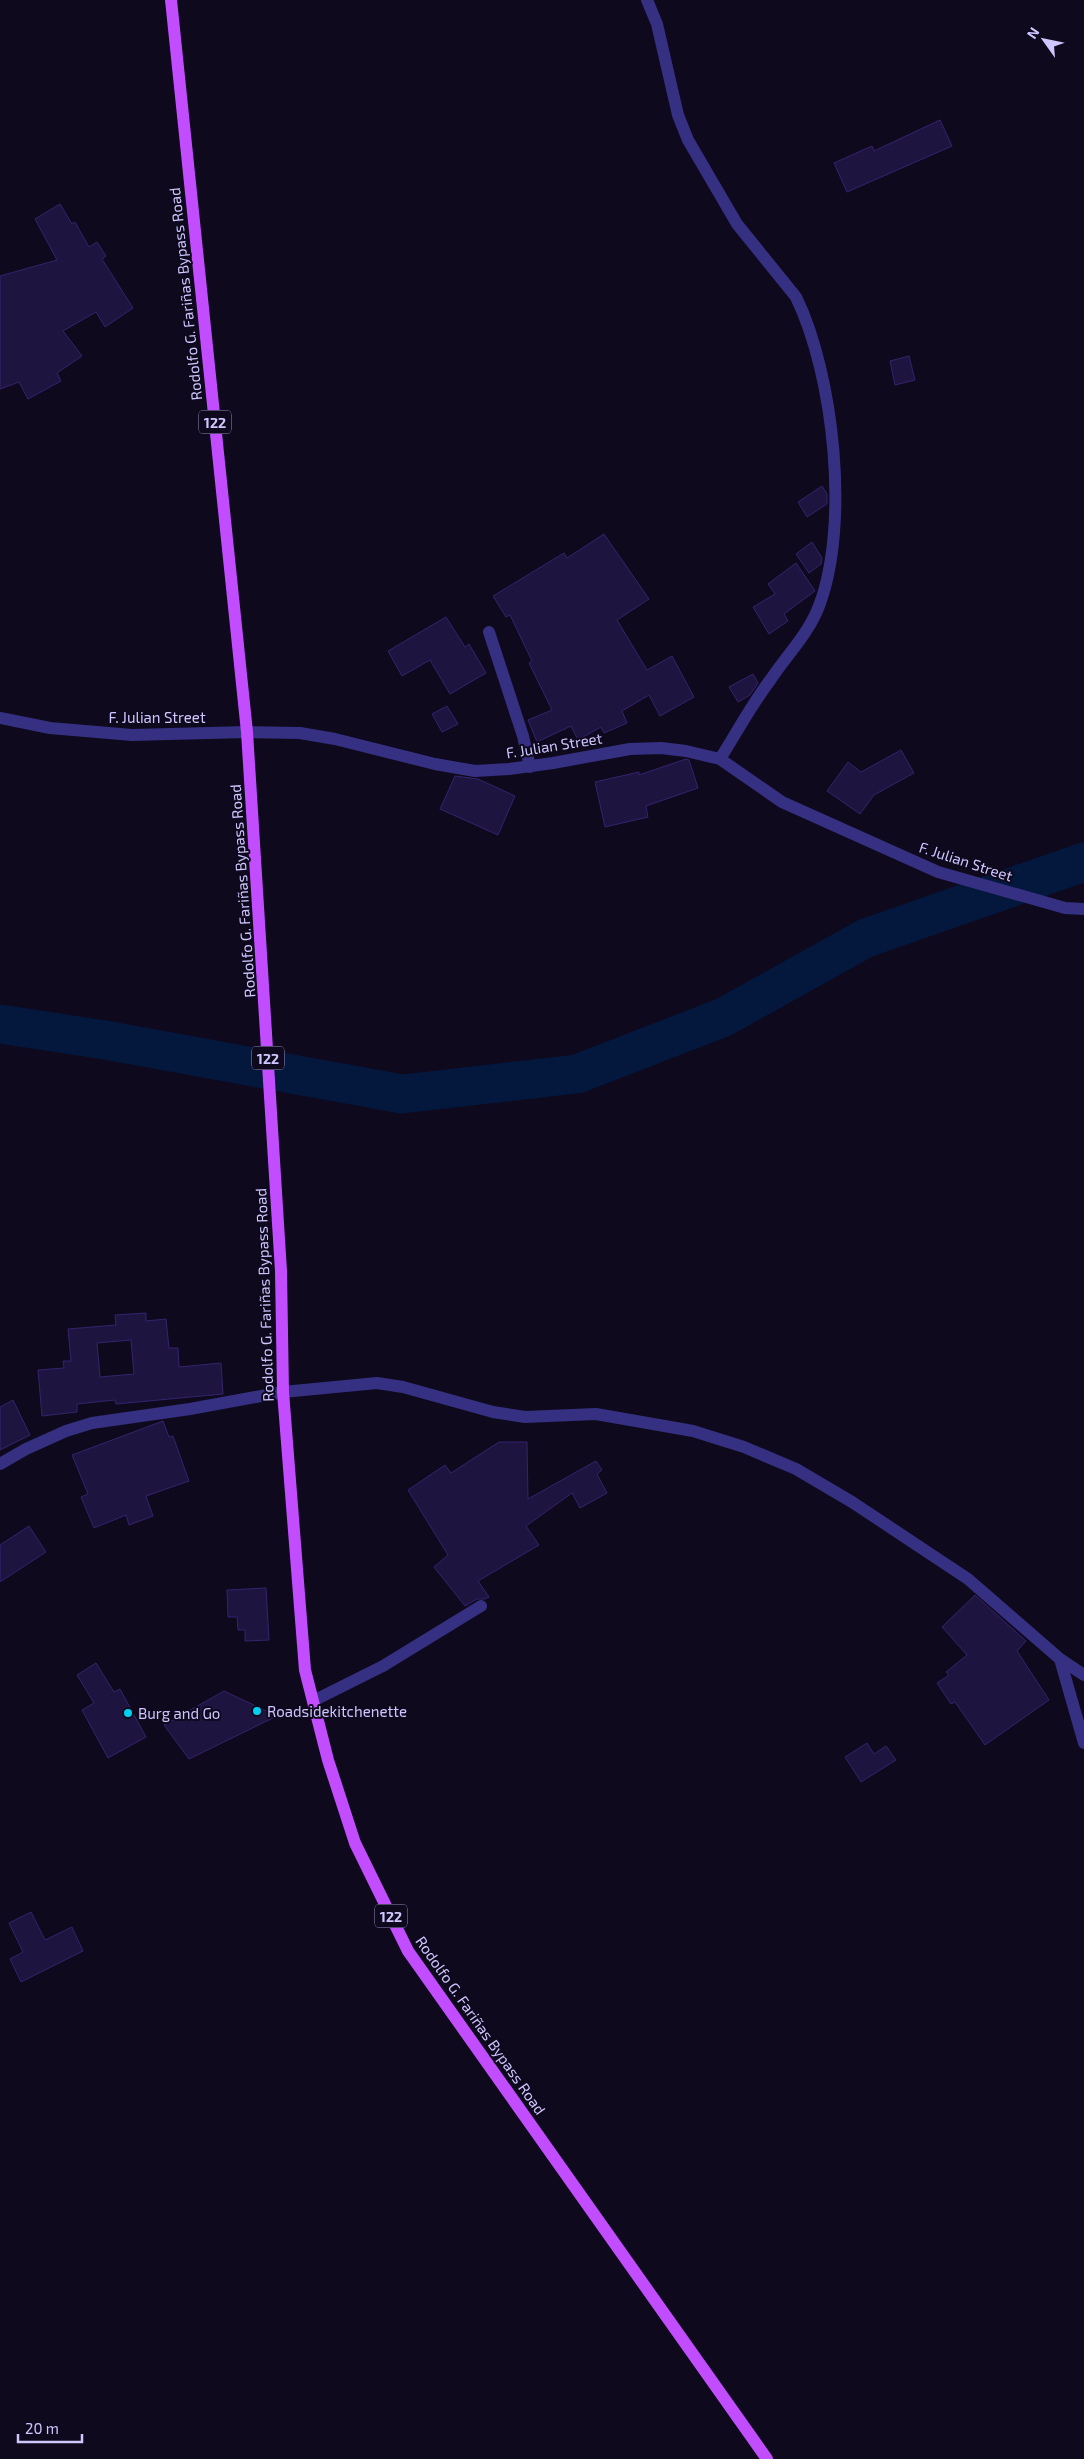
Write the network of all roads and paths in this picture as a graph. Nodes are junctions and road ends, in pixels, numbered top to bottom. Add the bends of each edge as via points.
1 (171, 0) edge
2 (647, 0) edge
3 (489, 632) dead end
4 (0, 718) edge
5 (248, 732) junction
6 (720, 759) junction
7 (530, 766) junction
8 (1084, 909) edge
9 (283, 1392) junction
10 (0, 1464) edge
11 (481, 1606) dead end
12 (1060, 1658) junction
13 (1084, 1674) edge
14 (313, 1702) junction
15 (1084, 1743) edge
16 (767, 2459) edge

1 - 5 main road, Rodolfo G. Fariñas Bypass Road / 122
2 - 6 street via 657,24 678,114 688,140 737,224 796,297 811,332 836,469 836,519 819,607
3 - 7 street
4 - 5 street, F. Julian Street via 50,728 132,736
5 - 7 street, F. Julian Street via 318,736 475,771
5 - 9 main road, Rodolfo G. Fariñas Bypass Road / 122 via 281,1271
6 - 7 street, F. Julian Street via 661,748 630,749
6 - 8 street, F. Julian Street via 782,802 938,872 1065,908
9 - 10 street via 92,1423 66,1431
9 - 12 street via 377,1383 493,1412 525,1417 596,1414 693,1431 744,1446 796,1469 828,1488 968,1579
9 - 14 main road, Rodolfo G. Fariñas Bypass Road / 122 via 305,1670
11 - 14 street via 383,1666
12 - 13 street
12 - 15 street
14 - 16 main road, Rodolfo G. Fariñas Bypass Road / 122 via 355,1842 408,1951

